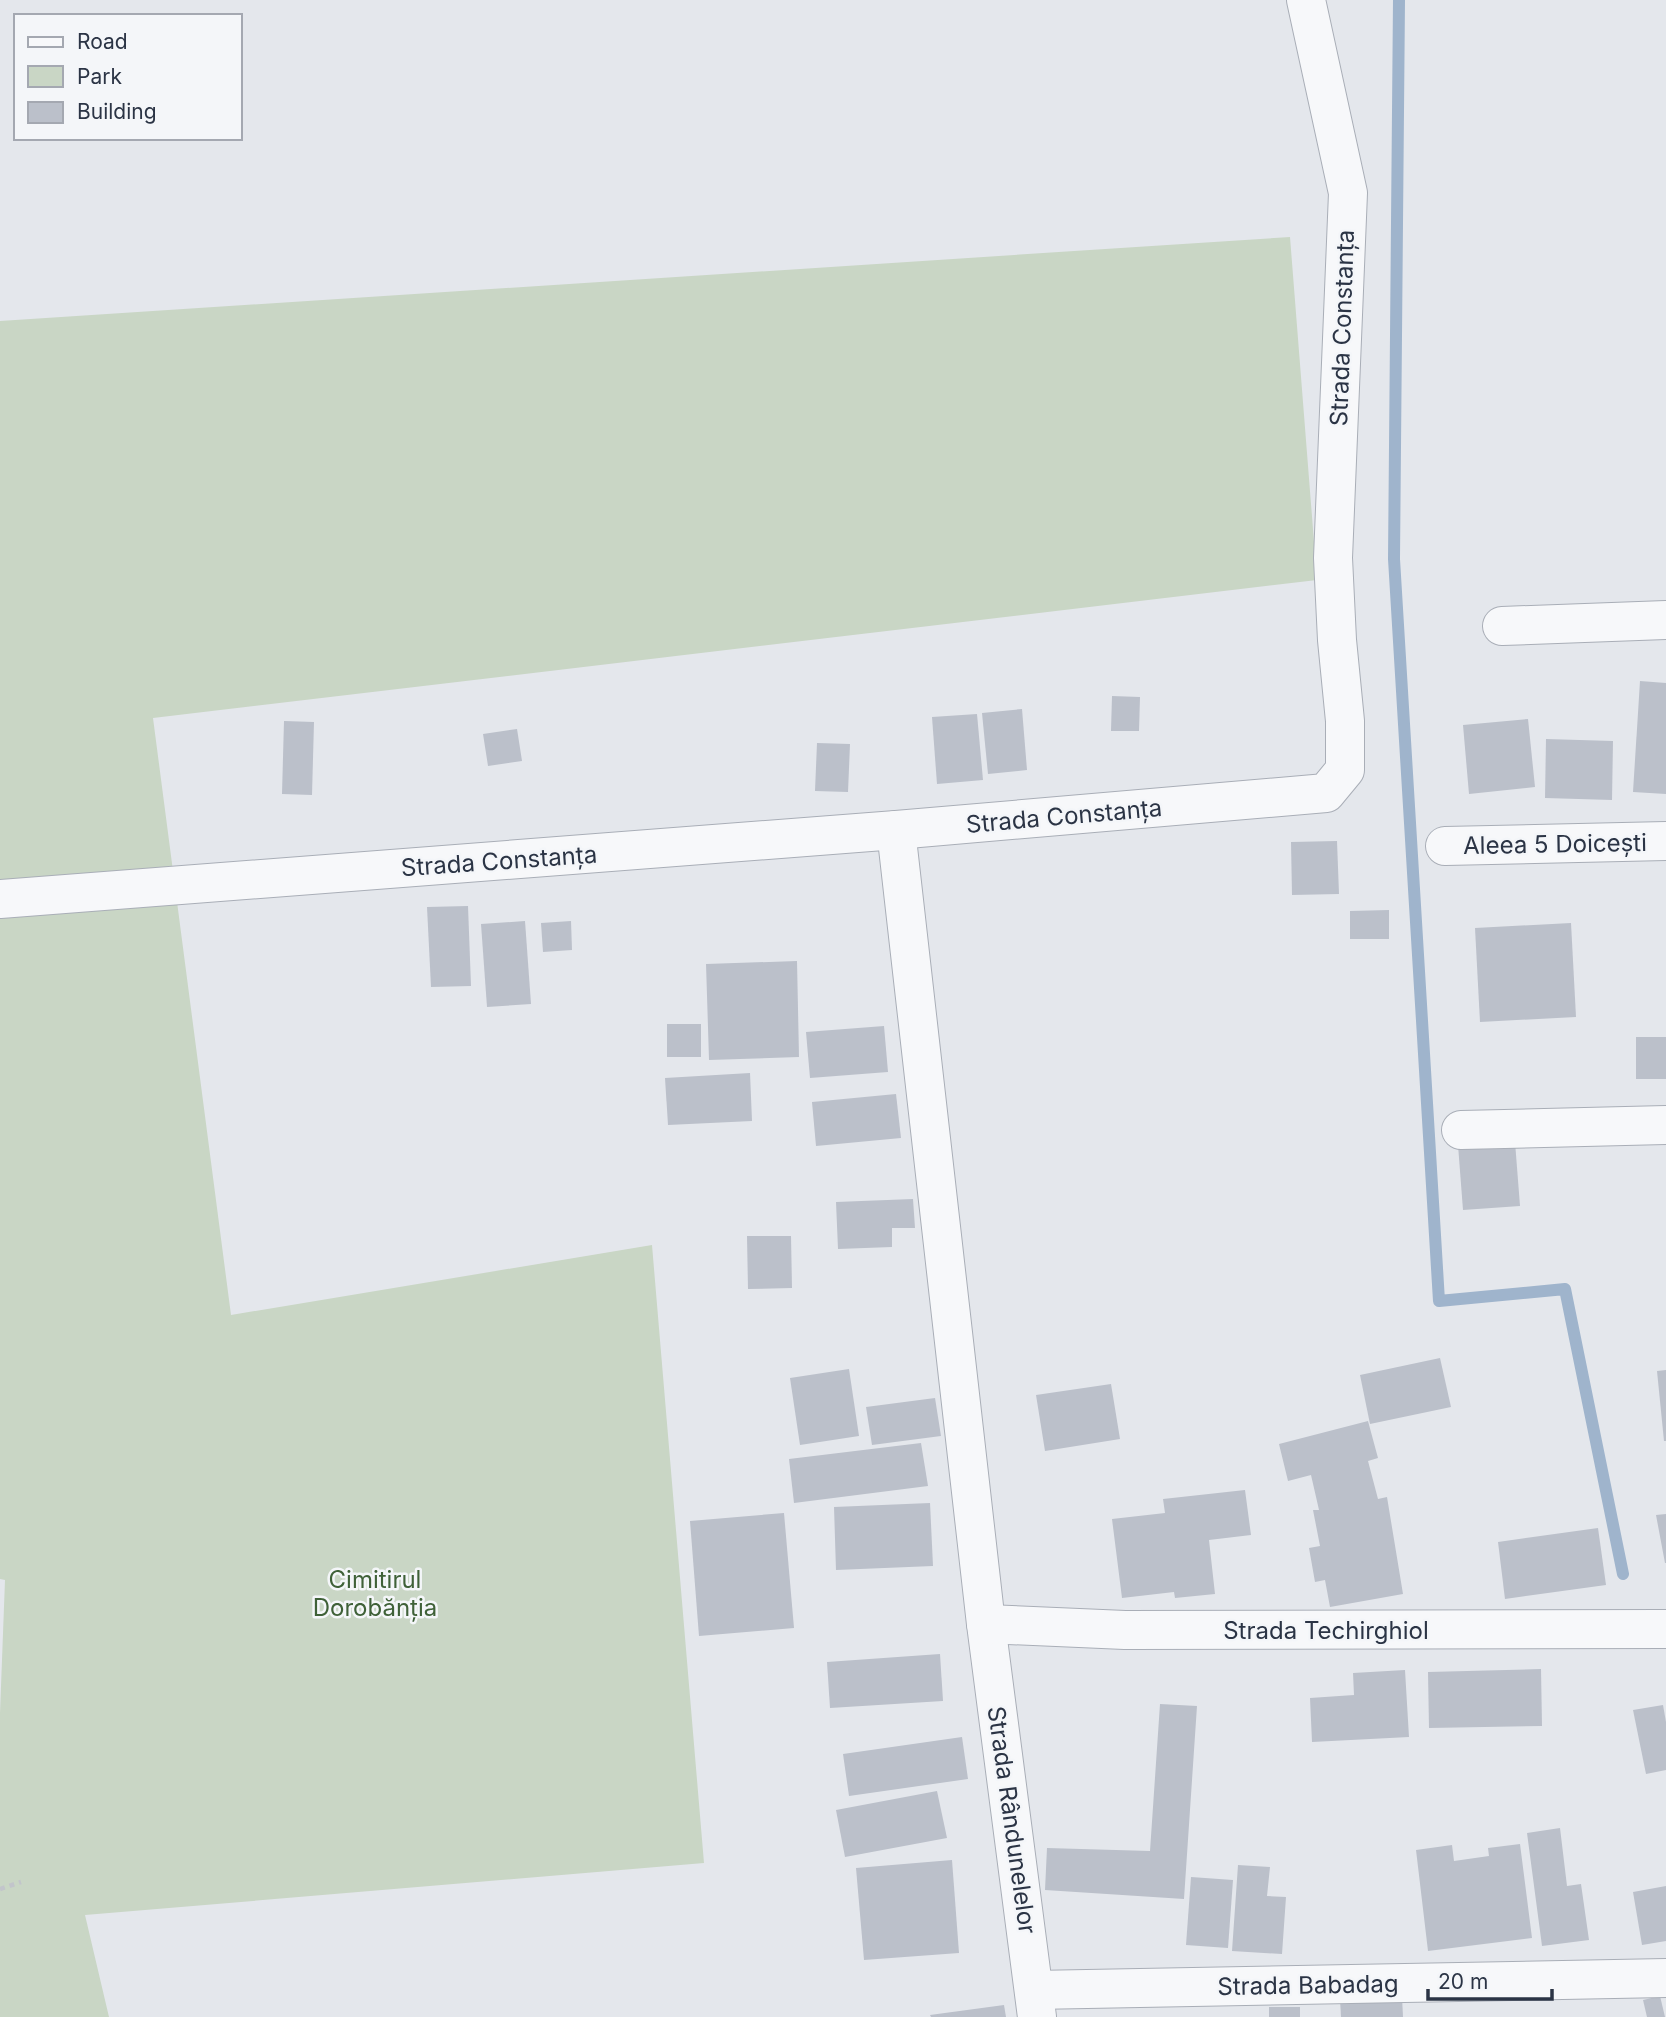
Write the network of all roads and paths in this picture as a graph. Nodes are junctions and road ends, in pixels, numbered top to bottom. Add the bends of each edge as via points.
1 (1306, 0) edge
2 (1666, 620) edge
3 (1502, 626) dead end
4 (896, 830) junction
5 (1666, 841) edge
6 (1445, 846) dead end
7 (0, 899) edge
8 (1666, 1125) edge
9 (1461, 1130) dead end
10 (986, 1624) junction
11 (1666, 1629) edge
12 (22, 1882) dead end
13 (0, 1889) edge
14 (1666, 1978) edge
15 (1036, 2004) edge

1 - 4 street, Strada Constanța via 1348,193 1333,558 1345,770 1326,793
2 - 3 street
4 - 7 street, Strada Constanța
4 - 10 street, Strada Rândunelelor
5 - 6 street, Aleea 5 Doicești
8 - 9 street
10 - 11 street, Strada Techirghiol via 1125,1630
10 - 15 street, Strada Rândunelelor
12 - 13 path
14 - 15 street, Strada Babadag

